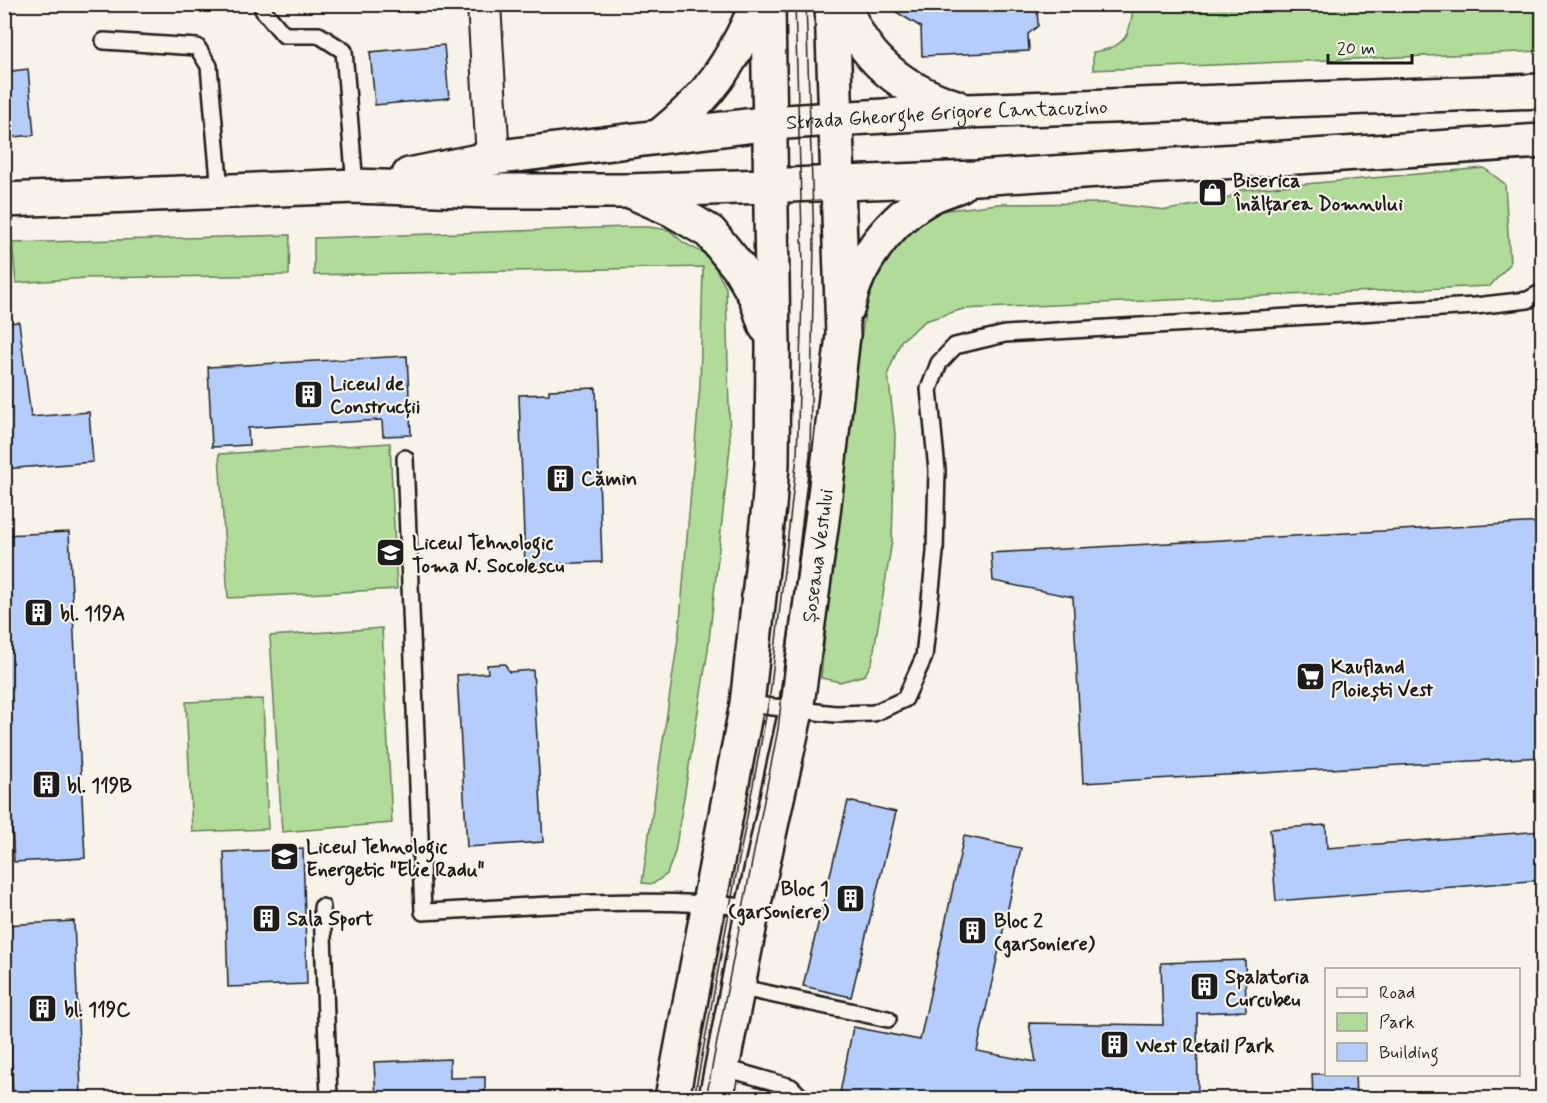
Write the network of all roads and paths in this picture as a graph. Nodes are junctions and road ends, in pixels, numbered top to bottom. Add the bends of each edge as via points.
1 (262, 4) edge
2 (484, 4) edge
3 (756, 4) edge
4 (768, 4) edge
5 (832, 4) edge
6 (844, 4) edge
7 (104, 41) dead end
8 (1542, 91) edge
9 (1542, 97) edge
10 (966, 111) junction
11 (837, 119) junction
12 (769, 123) junction
13 (661, 135) junction
14 (1542, 141) edge
15 (493, 158) junction
16 (976, 178) junction
17 (839, 183) junction
18 (770, 185) junction
19 (355, 186) junction
20 (220, 191) junction
21 (630, 191) junction
22 (4, 200) edge
23 (1542, 292) edge
24 (843, 335) junction
25 (773, 347) junction
26 (405, 458) dead end
27 (747, 704) junction
28 (796, 711) junction
29 (708, 903) junction
30 (322, 907) dead end
31 (753, 908) junction
32 (737, 987) junction
33 (888, 1019) dead end
34 (722, 1066) junction
35 (329, 1098) edge
36 (672, 1098) edge
37 (716, 1098) edge
38 (802, 1098) edge

1 - 19 lane via 284,35 318,35 344,51
2 - 15 street
3 - 13 main road via 729,63 710,90
4 - 12 main road
5 - 11 main road, Șoseaua Vestului
6 - 10 main road via 873,57 900,82
7 - 20 lane via 197,47 209,66
8 - 9 lane
8 - 10 main road, Strada Gheorghe Grigore Cantacuzino
10 - 11 main road, Strada Gheorghe Grigore Cantacuzino
11 - 12 main road, Strada Gheorghe Grigore Cantacuzino
11 - 17 main road, Șoseaua Vestului
12 - 13 main road, Strada Gheorghe Grigore Cantacuzino
12 - 18 main road
13 - 15 main road, Strada Gheorghe Grigore Cantacuzino
14 - 16 main road, Strada Gheorghe Grigore Cantacuzino
15 - 19 main road, Strada Gheorghe Grigore Cantacuzino
16 - 17 main road, Strada Gheorghe Grigore Cantacuzino
16 - 24 main road via 929,198 889,230 866,261 850,297
17 - 18 main road, Strada Gheorghe Grigore Cantacuzino
17 - 24 main road, Șoseaua Vestului
18 - 21 main road, Strada Gheorghe Grigore Cantacuzino
18 - 25 main road
19 - 20 main road, Strada Gheorghe Grigore Cantacuzino
19 - 21 main road, Strada Gheorghe Grigore Cantacuzino
20 - 22 main road, Strada Gheorghe Grigore Cantacuzino
21 - 25 main road via 710,232 740,269 756,297
23 - 28 lane via 1528,300 1475,306 1005,334 955,346 939,363 929,389 938,470 935,552 924,657 905,699 874,713
24 - 28 main road, Șoseaua Vestului
25 - 27 main road via 769,507
26 - 29 lane via 423,912
27 - 28 lane
27 - 29 main road
28 - 31 main road, Șoseaua Vestului
29 - 31 lane
29 - 36 main road
30 - 35 lane
31 - 32 main road, Șoseaua Vestului
32 - 33 lane
32 - 34 main road, Șoseaua Vestului
34 - 37 main road, Șoseaua Vestului
34 - 38 lane via 791,1087

